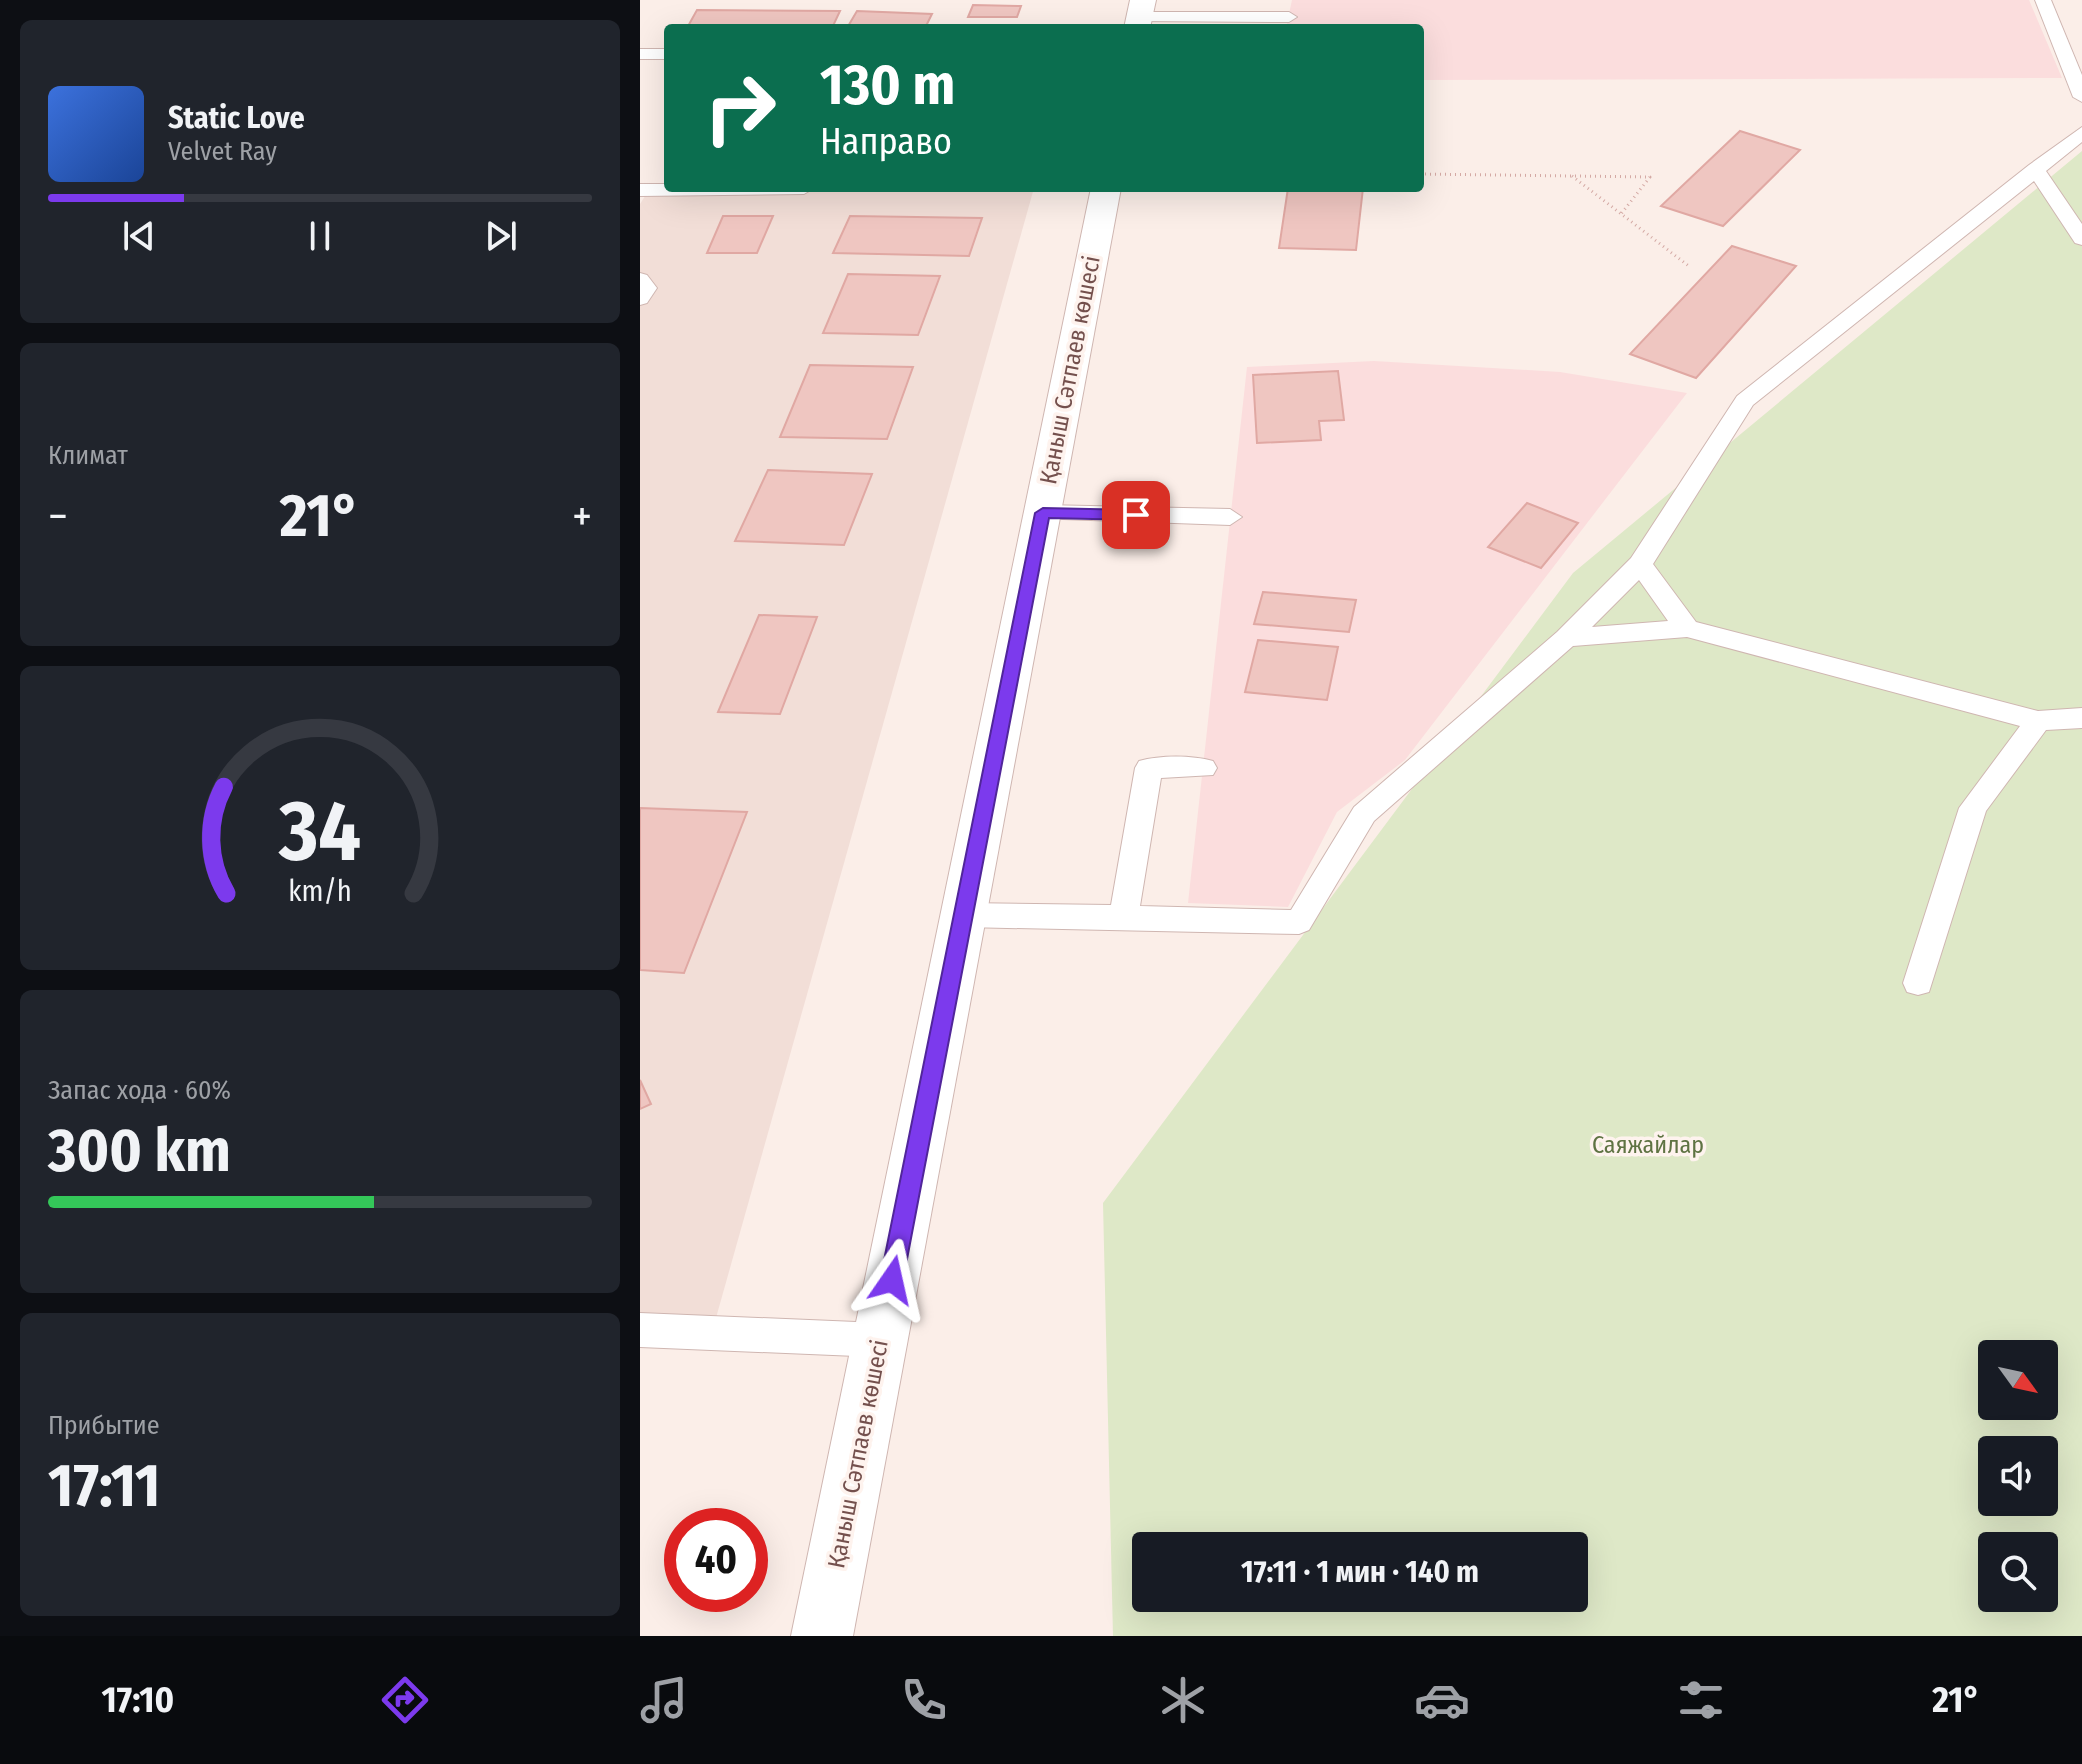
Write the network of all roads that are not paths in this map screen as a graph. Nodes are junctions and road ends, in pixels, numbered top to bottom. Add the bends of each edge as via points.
1 (2043, 0) edge
2 (1140, 15) edge
3 (1289, 17) dead end
4 (640, 54) edge
5 (664, 54) edge
6 (2082, 97) edge
7 (2082, 133) edge
8 (2036, 169) junction
9 (697, 192) edge
10 (1105, 192) edge
11 (643, 194) edge
12 (2082, 239) edge
13 (640, 279) edge
14 (640, 299) edge
15 (1043, 513) junction
16 (1230, 517) dead end
17 (1640, 564) junction
18 (1687, 628) junction
19 (1566, 638) junction
20 (2082, 718) edge
21 (2038, 721) junction
22 (1203, 768) dead end
23 (964, 915) junction
24 (1124, 917) junction
25 (1918, 983) dead end
26 (640, 1330) edge
27 (880, 1340) junction
28 (822, 1636) edge

1 - 6 lane
2 - 3 lane
4 - 5 lane
7 - 8 lane
8 - 12 lane
8 - 17 lane via 1745,401
9 - 11 lane
10 - 15 street, Қаныш Сәтпаев көшесі
13 - 14 lane via 647,288
15 - 16 lane
15 - 23 street, Қаныш Сәтпаев көшесі
17 - 18 lane
17 - 19 lane
18 - 19 lane
18 - 21 lane
19 - 24 lane via 1364,814 1299,922
20 - 21 lane
21 - 25 lane via 1973,808
22 - 24 lane via 1149,768
23 - 24 lane
23 - 27 street, Қаныш Сәтпаев көшесі
26 - 27 lane
27 - 28 street, Қаныш Сәтпаев көшесі

